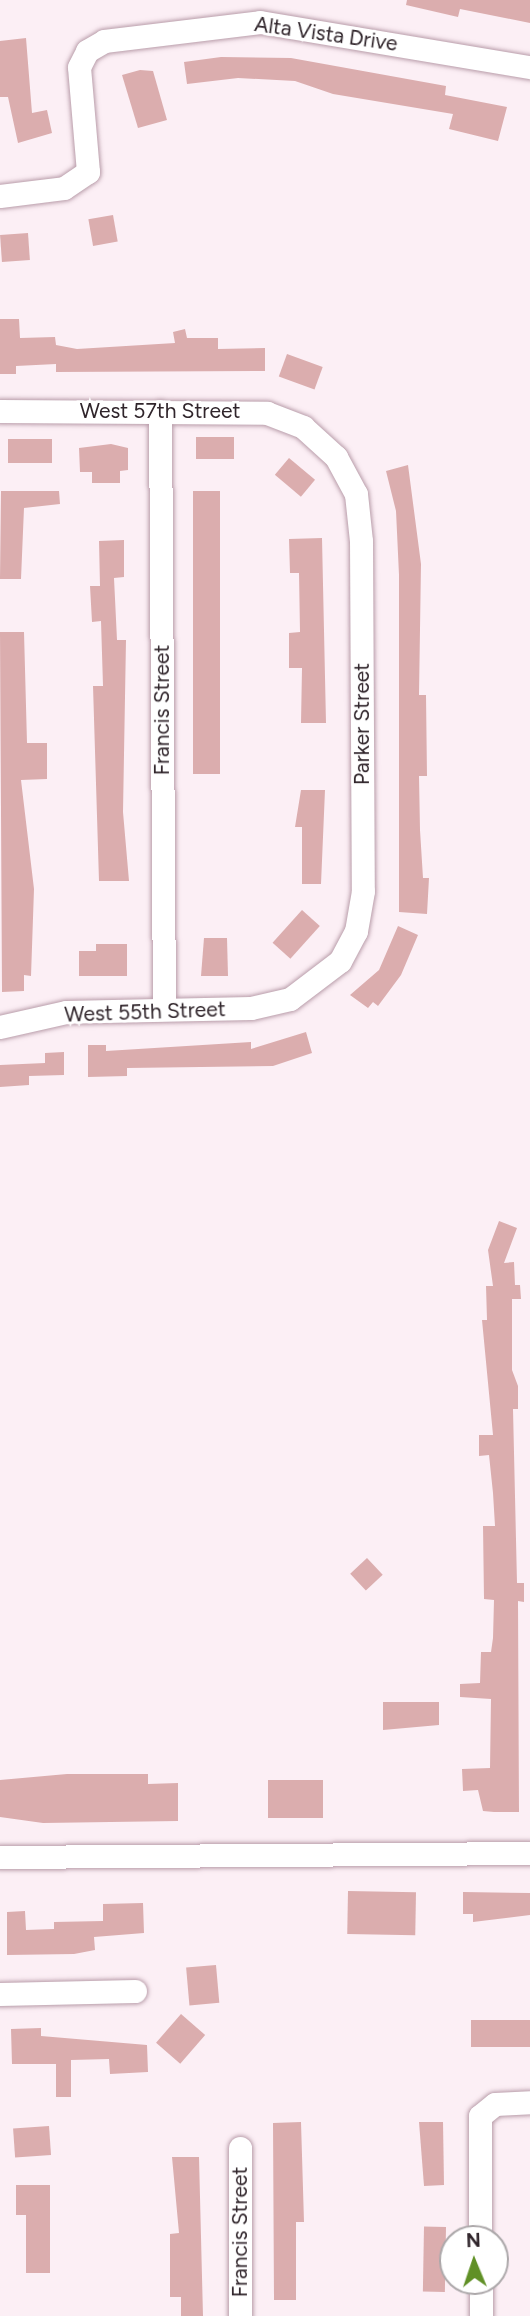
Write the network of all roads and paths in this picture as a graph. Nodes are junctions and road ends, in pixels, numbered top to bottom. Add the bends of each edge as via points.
1 (530, 67) edge
2 (0, 196) edge
3 (0, 411) edge
4 (160, 411) junction
5 (314, 435) joint
6 (290, 999) joint
7 (163, 1009) junction
8 (0, 1027) edge
9 (530, 1853) edge
10 (0, 1857) edge
11 (135, 1991) dead end
12 (0, 1994) edge
13 (530, 2102) edge
14 (240, 2148) dead end
15 (480, 2225) edge
16 (481, 2295) edge
17 (240, 2316) edge
18 (481, 2316) edge

1 - 2 street, Alta Vista Drive via 260,22 113,39 83,55 78,74 88,172 64,188
3 - 4 street, West 57th Street
4 - 5 street, West 57th Street via 267,413
4 - 7 street, Francis Street
5 - 6 street, Parker Street via 345,469 358,505 363,891 356,931 340,961
6 - 7 street, West 55th Street via 251,1009
7 - 8 street, West 55th Street via 65,1012
9 - 10 street via 359,1850
11 - 12 street
13 - 15 street via 490,2106 478,2131
14 - 17 street, Francis Street
16 - 18 street

